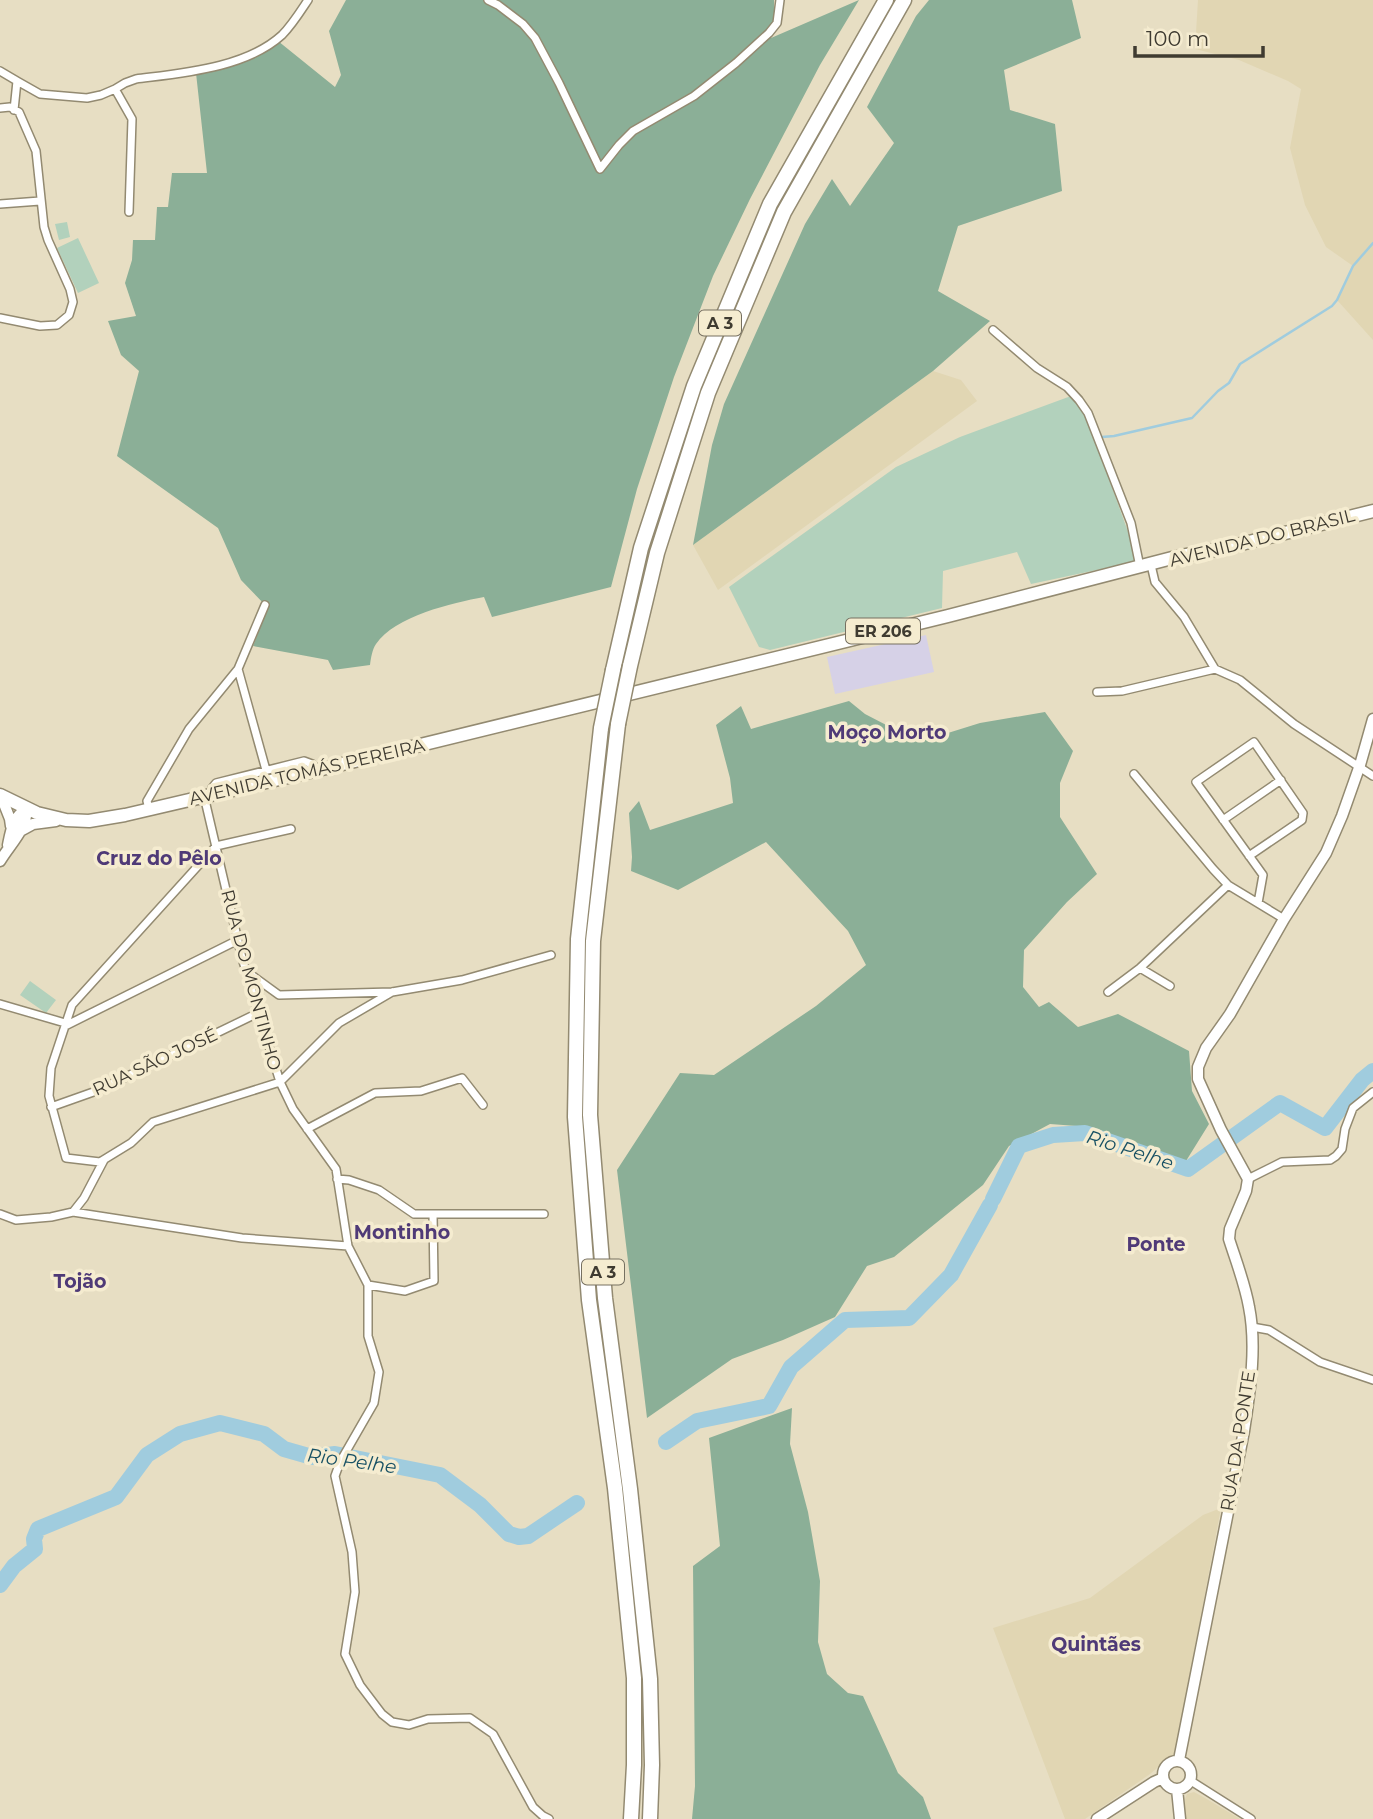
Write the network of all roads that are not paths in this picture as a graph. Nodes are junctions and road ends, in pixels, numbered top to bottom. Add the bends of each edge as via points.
1 (308, 0) edge
2 (488, 0) edge
3 (780, 0) edge
4 (886, 0) edge
5 (904, 0) edge
6 (0, 72) edge
7 (17, 81) junction
8 (115, 89) junction
9 (0, 108) edge
10 (14, 110) junction
11 (40, 201) junction
12 (0, 204) edge
13 (128, 212) dead end
14 (0, 318) edge
15 (993, 330) dead end
16 (1373, 511) edge
17 (1146, 566) junction
18 (265, 605) dead end
19 (238, 669) junction
20 (1215, 669) junction
21 (1097, 692) dead end
22 (1373, 719) edge
23 (1360, 765) junction
24 (266, 770) junction
25 (318, 771) junction
26 (1134, 774) dead end
27 (1373, 776) edge
28 (1280, 780) junction
29 (0, 796) edge
30 (207, 796) junction
31 (27, 809) junction
32 (149, 810) junction
33 (1223, 820) junction
34 (66, 821) junction
35 (291, 829) dead end
36 (17, 830) junction
37 (216, 846) junction
38 (3, 856) edge
39 (1249, 856) junction
40 (1228, 885) junction
41 (1258, 903) junction
42 (1284, 919) junction
43 (238, 940) junction
44 (551, 955) dead end
45 (1140, 968) junction
46 (246, 971) junction
47 (1170, 986) dead end
48 (392, 992) junction
49 (1108, 992) dead end
50 (0, 1004) edge
51 (258, 1013) junction
52 (65, 1025) junction
53 (279, 1082) junction
54 (1373, 1092) edge
55 (483, 1105) dead end
56 (51, 1107) junction
57 (307, 1129) junction
58 (105, 1159) junction
59 (337, 1179) junction
60 (1248, 1179) junction
61 (73, 1212) junction
62 (0, 1214) edge
63 (433, 1214) junction
64 (544, 1214) dead end
65 (348, 1246) junction
66 (368, 1284) junction
67 (1252, 1327) junction
68 (1373, 1380) edge
69 (1179, 1760) junction
70 (1163, 1778) junction
71 (1191, 1780) junction
72 (1177, 1789) junction
73 (549, 1819) edge
74 (631, 1819) edge
75 (650, 1819) edge
76 (1097, 1819) edge
77 (1181, 1819) edge
78 (1251, 1819) edge

1 - 8 street via 281,36 252,53 206,69 136,79
2 - 3 street via 523,23 535,38 600,169 633,131 694,96 769,33 777,23
4 - 74 highway, A 3, bridge via 770,204 694,386 641,548 601,728 578,939 575,1117 589,1300 615,1488 634,1678
5 - 75 highway, A 3, bridge via 784,212 708,393 657,553 618,724 593,941 590,1115 605,1298 650,1679
6 - 7 street
7 - 8 street via 40,93 87,98
7 - 10 street
8 - 13 street via 132,119
9 - 10 street
10 - 11 street via 36,150
11 - 12 street
11 - 14 street via 48,240 70,289 72,308 57,325
15 - 17 street via 1067,387 1088,413
16 - 17 main road, AVENIDA DO BRASIL / ER 206
17 - 20 street
17 - 25 main road, AVENIDA TOMÁS PEREIRA / ER 206
18 - 19 street
19 - 24 street
19 - 32 street via 189,729 147,802
20 - 21 street via 1122,691
20 - 23 street via 1240,680 1294,724
22 - 23 street
23 - 27 street
23 - 42 street via 1326,853
24 - 25 street via 304,761
24 - 30 street via 216,783
25 - 30 main road, AVENIDA TOMÁS PEREIRA / ER 206
26 - 40 street
28 - 33 street
28 - 33 street via 1254,742 1196,782
28 - 39 street via 1303,813 1302,820
29 - 31 main road, AVENIDA TOMÁS PEREIRA / ER 206
29 - 36 street
30 - 32 main road, AVENIDA TOMÁS PEREIRA / ER 206
30 - 37 street, RUA DO MONTINHO
31 - 34 main road, AVENIDA TOMÁS PEREIRA / ER 206
31 - 36 street
32 - 34 main road, AVENIDA TOMÁS PEREIRA / ER 206
33 - 39 street
34 - 36 street via 46,821
35 - 37 street
36 - 38 street
37 - 43 street, RUA DO MONTINHO
37 - 52 street via 72,1005
39 - 41 street via 1263,875
40 - 41 street
40 - 45 street
41 - 42 street
42 - 60 street via 1198,1067 1198,1079
43 - 46 street, RUA DO MONTINHO
43 - 52 street
44 - 48 street via 462,981
45 - 47 street
45 - 49 street
46 - 48 street via 279,995
46 - 51 street, RUA DO MONTINHO
48 - 53 street via 339,1023
50 - 52 street
51 - 53 street, RUA DO MONTINHO
51 - 56 street, RUA SÃO JOSÉ via 99,1090
52 - 56 street via 51,1068
53 - 57 street, RUA DO MONTINHO
53 - 58 street via 153,1122
54 - 60 street via 1353,1108 1336,1156 1282,1162
55 - 57 street via 462,1078 421,1091 374,1093
56 - 58 street via 66,1158
57 - 59 street, RUA DO MONTINHO via 336,1169
58 - 61 street
59 - 63 street via 379,1190 414,1214
59 - 65 street, RUA DO MONTINHO
60 - 67 street, RUA DA PONTE via 1229,1239
61 - 62 street via 16,1220
61 - 65 street via 242,1238
63 - 64 street
63 - 66 street via 434,1281 405,1291
65 - 66 street, RUA DO MONTINHO
66 - 73 street via 368,1336 379,1372 374,1404 335,1476 352,1552 355,1592 345,1654 360,1685 393,1722 409,1725 428,1719 470,1718 493,1734 533,1807
67 - 68 street via 1269,1330 1320,1362
67 - 69 street, RUA DA PONTE via 1244,1431
69 - 70 street via 1165,1766
69 - 71 street via 1190,1768
70 - 72 street
70 - 76 street
71 - 72 street
71 - 78 street
72 - 77 street

